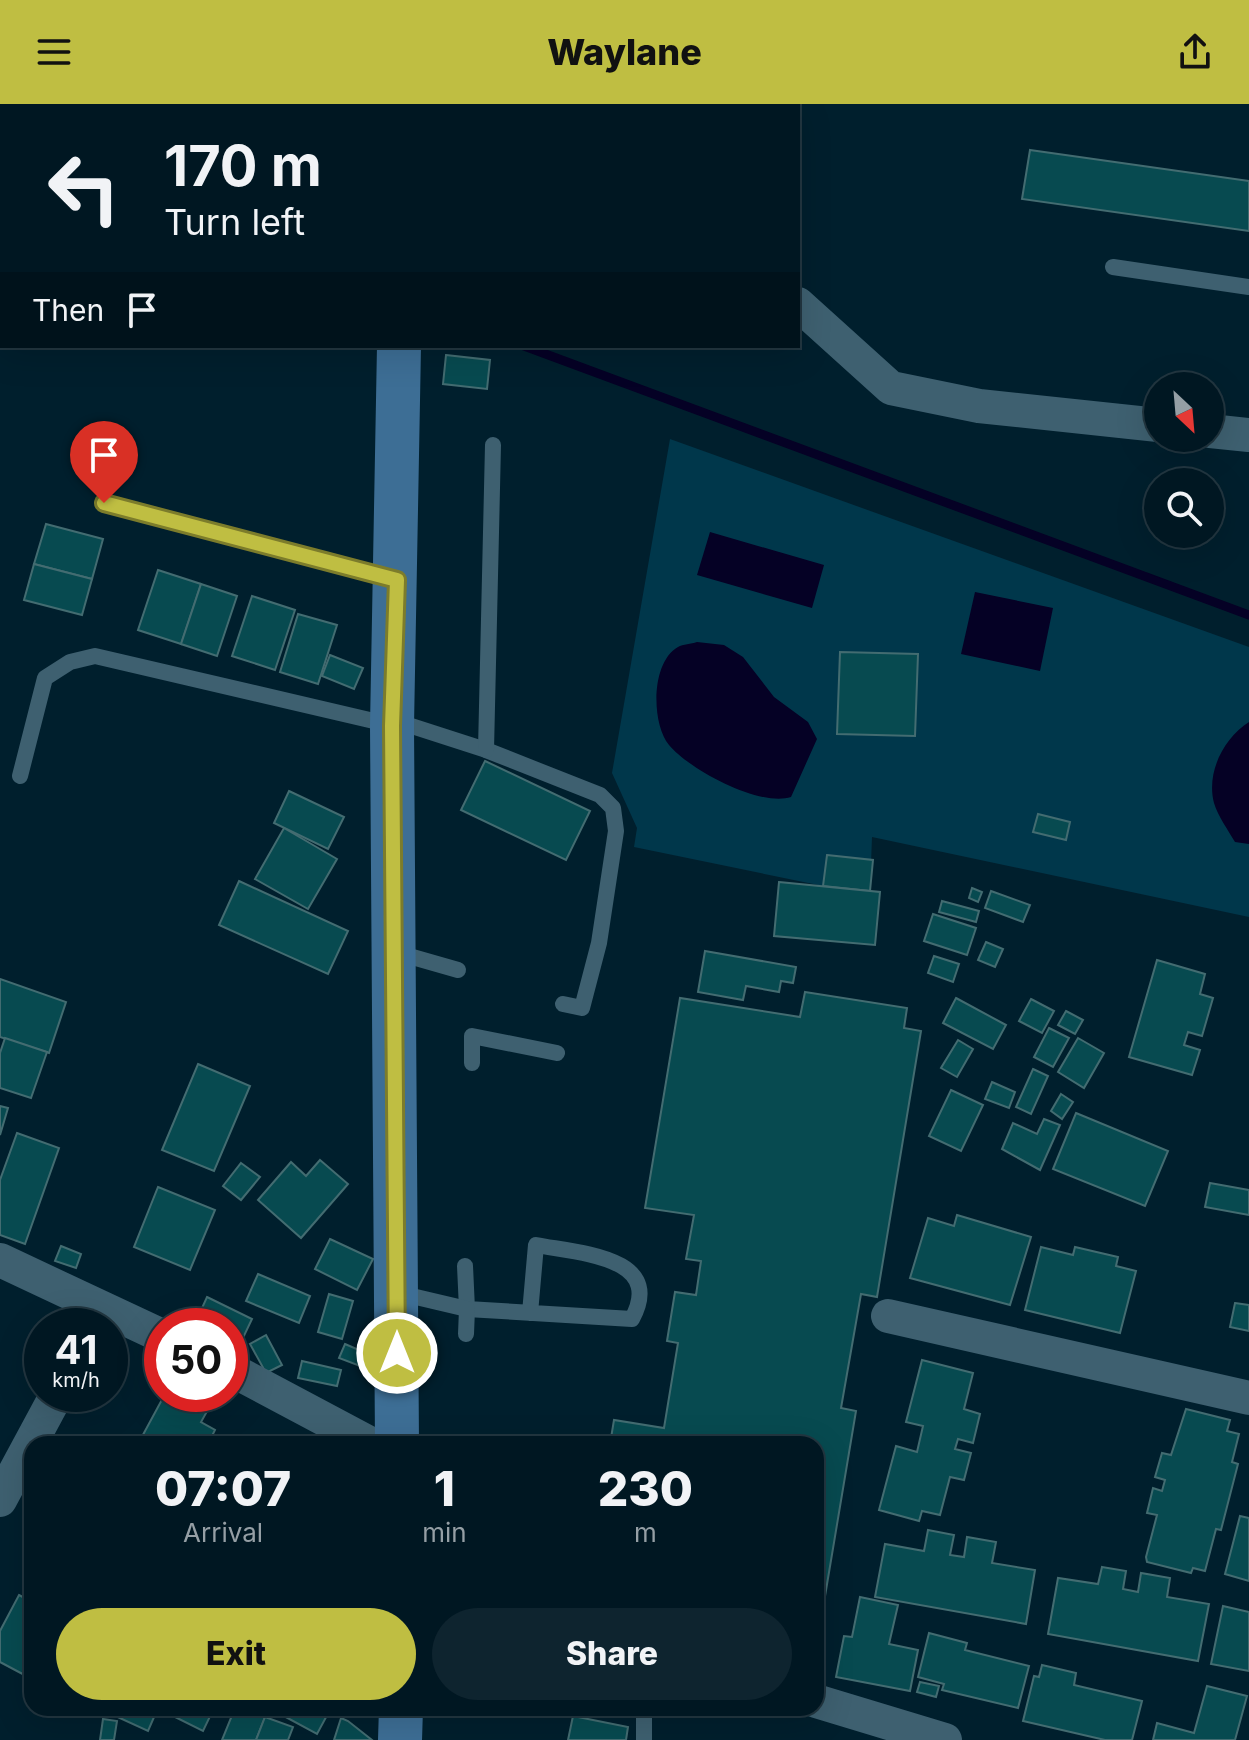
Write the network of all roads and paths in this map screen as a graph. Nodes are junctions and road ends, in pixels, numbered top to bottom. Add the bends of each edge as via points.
1 (1113, 267) dead end
2 (1249, 287) edge
3 (800, 306) edge
4 (399, 348) edge
5 (1144, 424) edge
6 (1224, 432) edge
7 (1249, 435) edge
8 (493, 445) dead end
9 (104, 503) dead end
10 (397, 580) junction
11 (392, 723) junction
12 (486, 750) junction
13 (20, 776) dead end
14 (394, 952) junction
15 (458, 970) dead end
16 (563, 1004) dead end
17 (557, 1053) dead end
18 (472, 1063) dead end
19 (0, 1260) edge
20 (465, 1266) dead end
21 (397, 1293) junction
22 (83, 1308) edge
23 (467, 1309) junction
24 (530, 1313) junction
25 (888, 1316) dead end
26 (466, 1334) dead end
27 (248, 1379) edge
28 (1249, 1398) edge
29 (47, 1412) edge
30 (34, 1436) edge
31 (356, 1436) edge
32 (397, 1436) edge
33 (24, 1455) edge
34 (0, 1500) edge
35 (824, 1703) edge
36 (401, 1716) edge
37 (644, 1716) edge
38 (400, 1740) edge
39 (644, 1740) edge
40 (945, 1740) edge

1 - 2 lane
3 - 5 street via 891,388 979,406
4 - 10 main road
6 - 7 street
8 - 12 lane
9 - 10 lane
10 - 11 main road
11 - 12 lane
11 - 13 lane via 95,656 70,662 45,678
11 - 14 main road
12 - 16 lane via 600,795 613,808 616,831 592,976 582,1008
14 - 15 lane
14 - 21 main road
17 - 18 lane via 472,1036
19 - 22 street
20 - 23 lane
21 - 23 lane
21 - 32 main road
23 - 24 lane
23 - 26 lane
24 - 24 lane via 536,1245 607,1259 629,1269 640,1288 641,1302 632,1319
25 - 28 street
27 - 31 street
29 - 30 street
33 - 34 street
35 - 40 street
36 - 38 main road
37 - 39 lane

